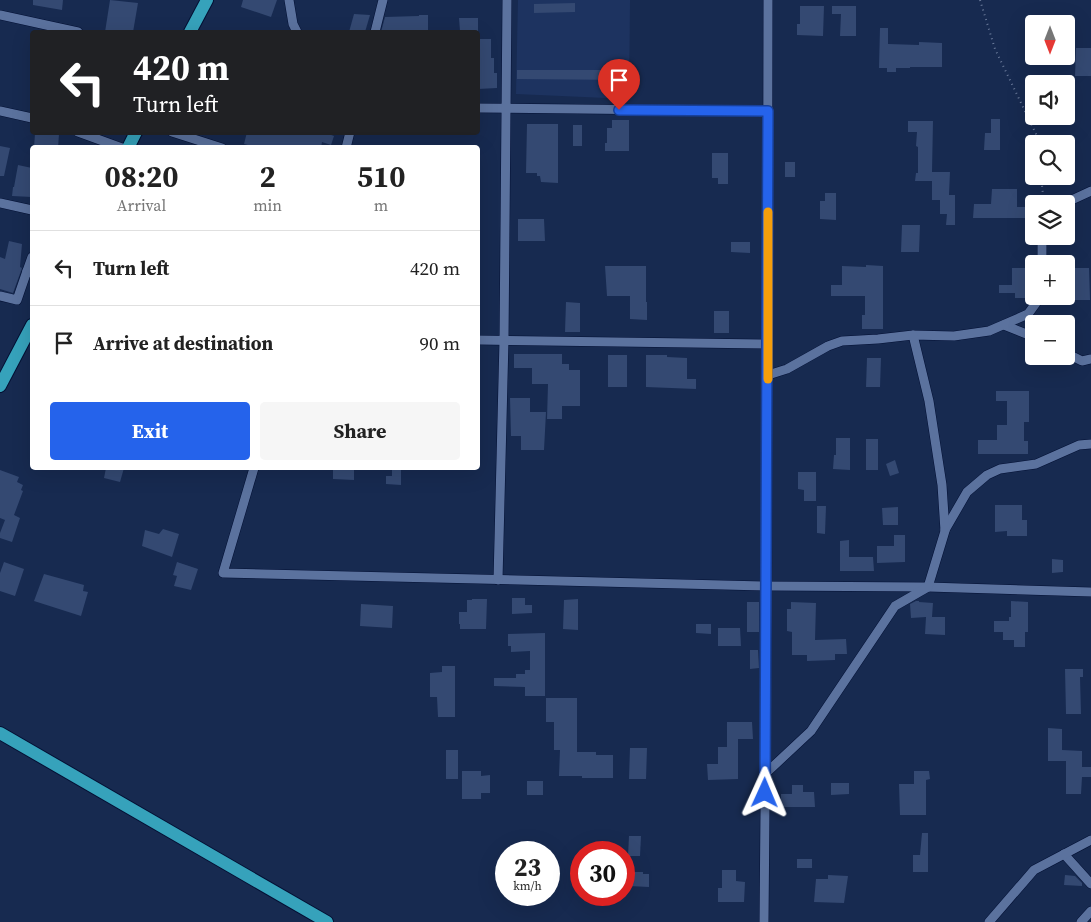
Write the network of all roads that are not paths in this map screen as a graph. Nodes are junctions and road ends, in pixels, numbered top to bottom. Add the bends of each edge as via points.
1 (207, 0) edge
2 (288, 0) edge
3 (383, 0) edge
4 (507, 0) edge
5 (768, 0) edge
6 (0, 15) edge
7 (69, 30) edge
8 (191, 30) edge
9 (296, 30) edge
10 (376, 30) edge
11 (480, 108) edge
12 (506, 109) junction
13 (0, 111) edge
14 (768, 111) junction
15 (30, 118) edge
16 (86, 135) edge
17 (181, 135) edge
18 (114, 145) edge
19 (213, 145) edge
20 (1091, 191) edge
21 (1075, 198) edge
22 (0, 203) edge
23 (30, 210) edge
24 (30, 272) edge
25 (0, 296) edge
26 (1035, 305) edge
27 (1004, 324) junction
28 (30, 329) edge
29 (1025, 334) edge
30 (913, 335) junction
31 (480, 340) edge
32 (504, 340) junction
33 (768, 344) junction
34 (1075, 358) edge
35 (1091, 359) edge
36 (768, 375) junction
37 (0, 386) edge
38 (1091, 444) edge
39 (253, 470) edge
40 (945, 531) junction
41 (498, 580) junction
42 (767, 586) junction
43 (928, 587) junction
44 (1091, 592) edge
45 (0, 733) edge
46 (765, 774) junction
47 (1091, 840) edge
48 (1064, 854) junction
49 (1091, 884) edge
50 (1091, 911) edge
51 (327, 922) edge
52 (764, 922) edge
53 (989, 922) edge
54 (1080, 922) edge

1 - 8 main road
2 - 9 street
3 - 10 street
4 - 12 street
5 - 14 street
6 - 7 street
11 - 12 street
12 - 14 street
12 - 32 street
13 - 15 street
14 - 33 street
16 - 18 street
17 - 19 street
20 - 21 street
22 - 23 street
24 - 25 street via 17,300
26 - 27 street via 1028,314
27 - 29 street
27 - 30 street via 989,331 954,336
28 - 37 main road
30 - 36 street via 842,341
30 - 40 street via 929,401 942,484
31 - 32 street
32 - 33 street
32 - 41 street
33 - 36 street
34 - 35 street via 1082,361
36 - 42 street
38 - 40 street via 1079,445 1036,464 1000,469 987,475 967,492
39 - 41 street via 224,573
40 - 43 street
41 - 42 street
42 - 43 street
42 - 46 street
43 - 44 street
43 - 46 street via 895,606 811,731
45 - 51 main road
46 - 52 street
47 - 48 street
48 - 49 street
48 - 53 street via 1034,870
50 - 54 street

